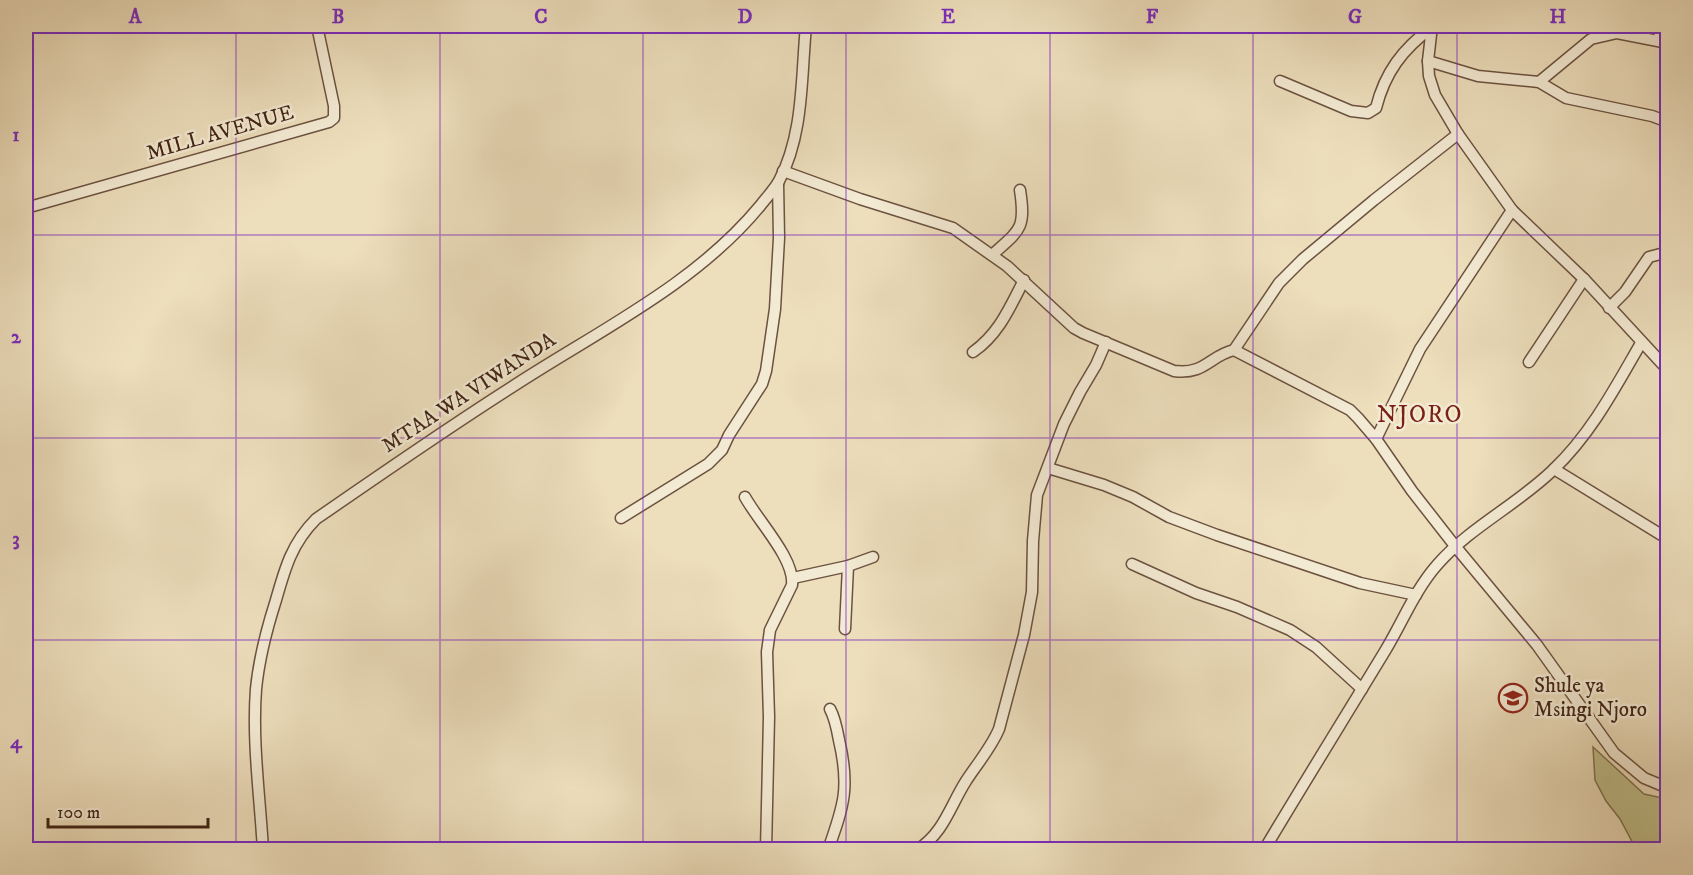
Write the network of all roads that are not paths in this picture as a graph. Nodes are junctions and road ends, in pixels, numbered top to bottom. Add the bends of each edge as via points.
1 (317, 26) edge
2 (806, 26) edge
3 (1660, 26) edge
4 (1431, 27) edge
5 (1663, 42) edge
6 (1428, 61) junction
7 (1280, 81) dead end
8 (1539, 82) junction
9 (1668, 122) edge
10 (1458, 134) junction
11 (783, 171) junction
12 (778, 183) junction
13 (1020, 190) dead end
14 (26, 208) edge
15 (1512, 210) junction
16 (1668, 252) edge
17 (992, 255) junction
18 (1584, 279) junction
19 (1024, 280) junction
20 (1609, 308) junction
21 (1106, 342) junction
22 (1641, 343) junction
23 (1234, 350) junction
24 (973, 352) dead end
25 (1529, 362) dead end
26 (1668, 370) edge
27 (1376, 439) junction
28 (1048, 468) junction
29 (1554, 469) junction
30 (745, 497) dead end
31 (621, 518) dead end
32 (1668, 538) edge
33 (1455, 546) junction
34 (873, 557) dead end
35 (1132, 564) dead end
36 (849, 566) junction
37 (793, 578) junction
38 (1416, 595) junction
39 (845, 629) dead end
40 (1362, 689) junction
41 (830, 709) dead end
42 (1668, 788) edge
43 (263, 848) edge
44 (766, 849) edge
45 (828, 849) edge
46 (917, 849) edge
47 (1264, 849) edge

1 - 14 street, MILL AVENUE via 334,106 334,118 329,122
2 - 11 street, MTAA WA VIWANDA via 799,116
3 - 5 street
4 - 6 street
4 - 7 street via 1402,53 1380,93 1377,108 1368,113 1351,111
5 - 8 street via 1617,33 1591,39
6 - 8 street via 1478,76
6 - 10 street via 1435,94
8 - 9 street via 1566,98
10 - 15 street
10 - 23 street via 1303,259 1280,283
11 - 12 street, MTAA WA VIWANDA
11 - 17 street via 953,228
12 - 31 street via 775,309 762,384 722,450 708,464
12 - 43 street, MTAA WA VIWANDA via 740,230 686,274 511,387 316,519 306,530 287,560 256,687
13 - 17 street via 1022,223
15 - 18 street
15 - 27 street via 1420,349
16 - 20 street via 1649,257
17 - 19 street
18 - 20 street
18 - 25 street
19 - 21 street via 1074,328
19 - 24 street via 998,330
20 - 22 street
21 - 23 street via 1181,372 1201,369
21 - 28 street via 1064,424
22 - 26 street
22 - 29 street via 1586,434
23 - 27 street via 1350,410
27 - 33 street
28 - 38 street via 1104,484 1217,535 1360,583
28 - 46 street via 1037,495 1034,567 1024,635 999,729 938,833
29 - 32 street
29 - 33 street
30 - 37 street via 776,543
33 - 38 street
33 - 42 street via 1537,645 1614,753 1644,778
34 - 36 street
35 - 40 street via 1290,630 1316,647
36 - 37 street
36 - 39 street
37 - 44 street via 770,630 767,652
38 - 40 street
40 - 47 street
41 - 45 street via 846,783

